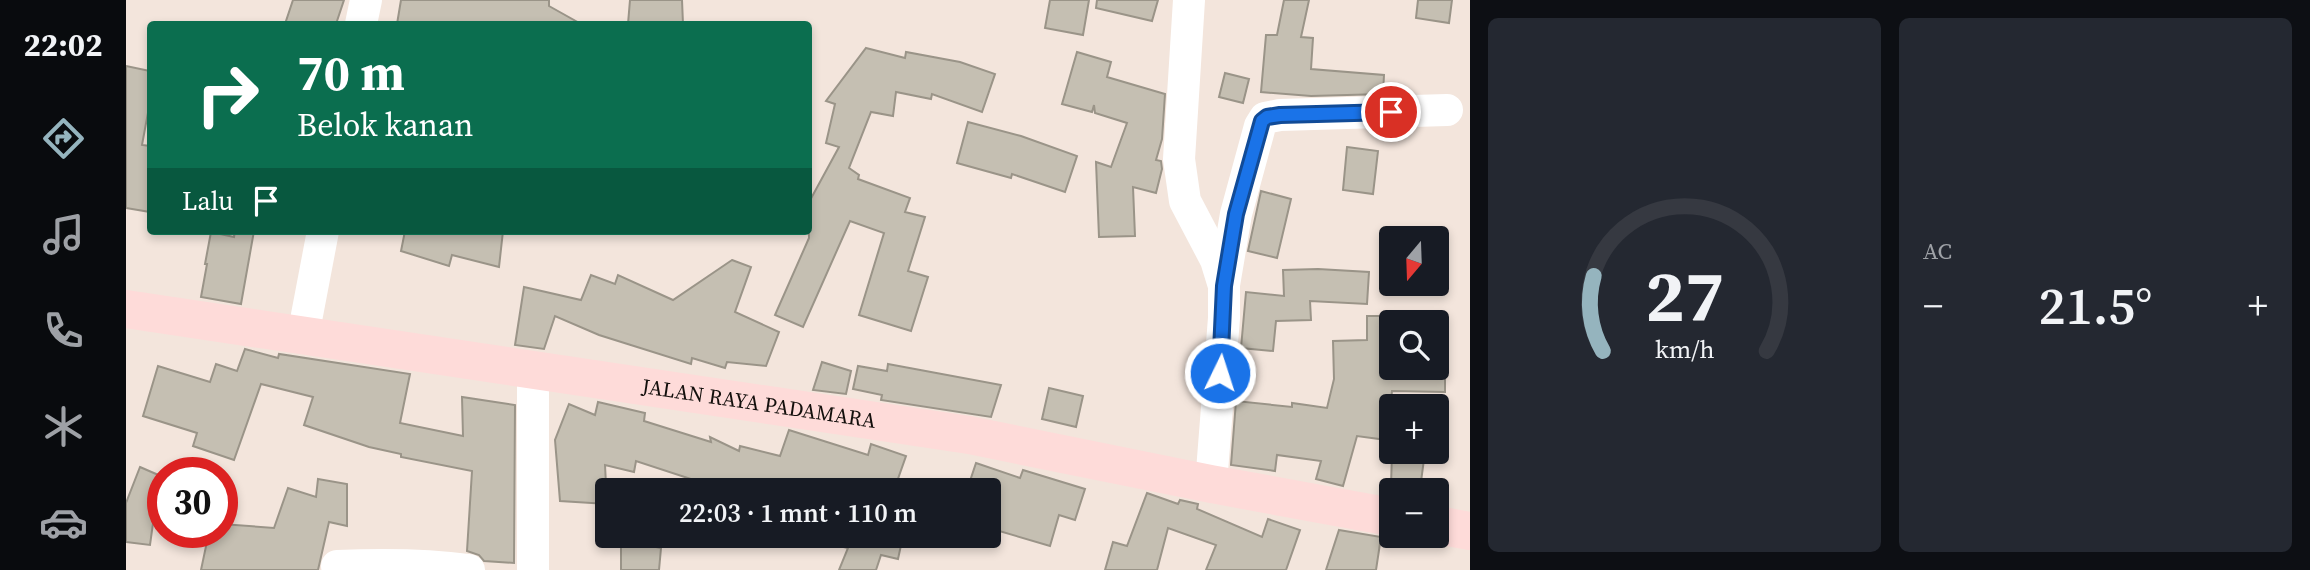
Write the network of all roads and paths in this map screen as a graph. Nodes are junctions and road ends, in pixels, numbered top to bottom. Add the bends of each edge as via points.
1 (366, 0) edge
2 (1189, 0) edge
3 (362, 21) edge
4 (1447, 110) dead end
5 (322, 235) edge
6 (1224, 286) junction
7 (126, 309) edge
8 (303, 336) junction
9 (533, 369) junction
10 (1211, 484) junction
11 (1379, 515) edge
12 (1449, 527) edge
13 (1470, 531) edge
14 (337, 566) dead end
15 (469, 570) edge
16 (533, 570) edge

1 - 3 street
2 - 6 street via 1181,181 1185,201 1216,260
4 - 6 street via 1265,118 1236,214
5 - 8 street
6 - 10 street
7 - 8 main road, JALAN RAYA PADAMARA
8 - 9 main road, JALAN RAYA PADAMARA
9 - 10 main road, JALAN RAYA PADAMARA via 969,435
9 - 16 street
10 - 11 main road, JALAN RAYA PADAMARA
12 - 13 main road
14 - 15 street via 431,565

